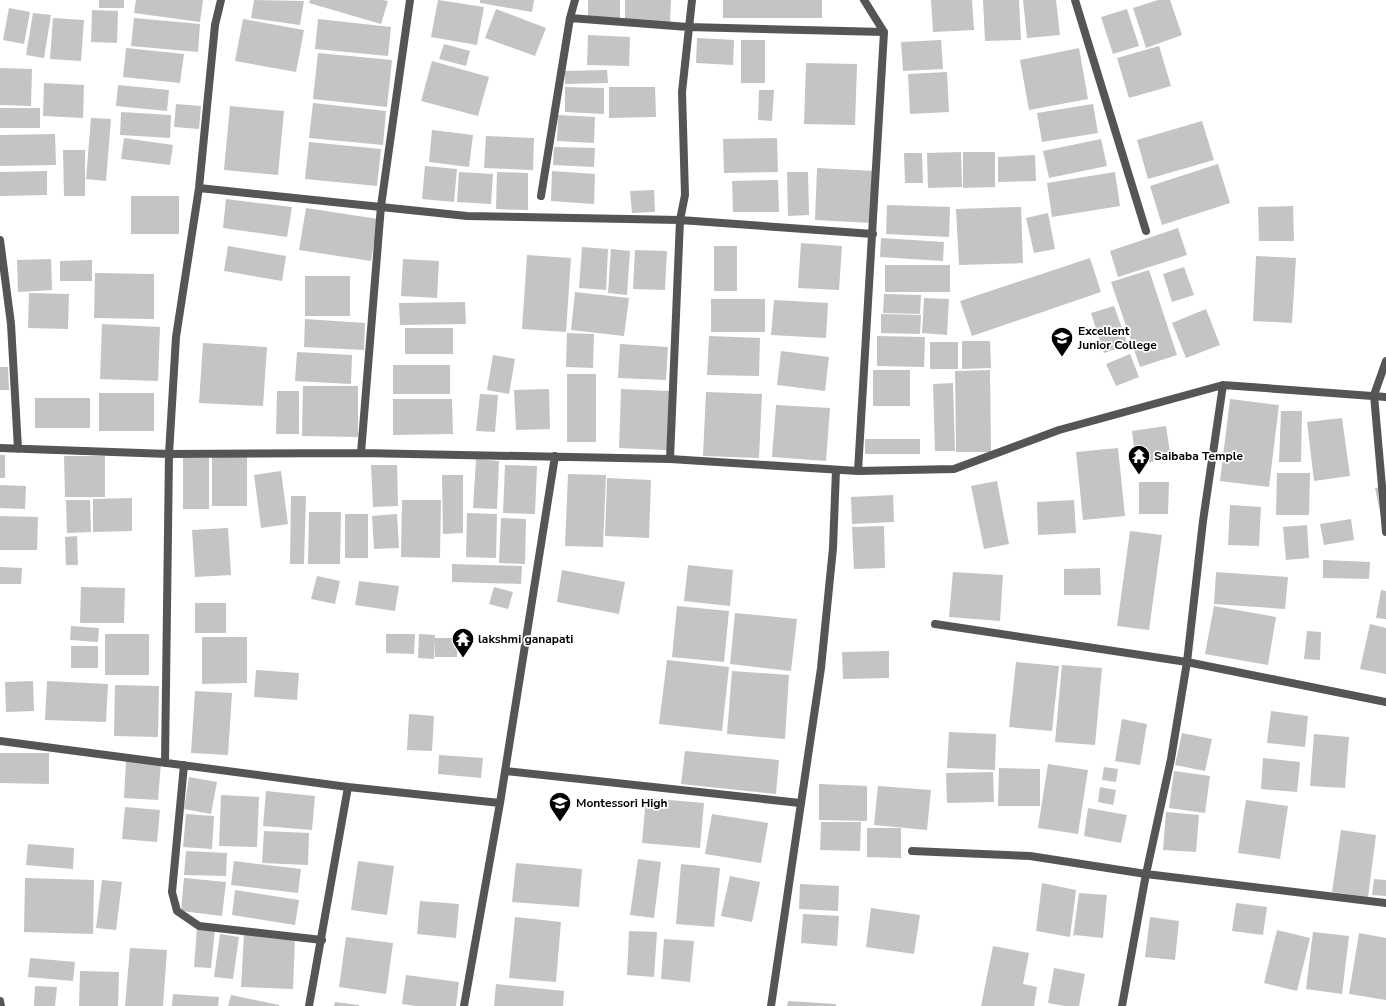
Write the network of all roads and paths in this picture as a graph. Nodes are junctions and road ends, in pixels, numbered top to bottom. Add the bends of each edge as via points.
1 (221, 0) edge
2 (410, 0) edge
3 (574, 0) edge
4 (692, 0) edge
5 (864, 0) edge
6 (1075, 0) edge
7 (570, 18) junction
8 (688, 27) junction
9 (884, 32) junction
10 (199, 188) junction
11 (541, 196) dead end
12 (382, 206) junction
13 (680, 220) junction
14 (1146, 231) dead end
15 (873, 234) junction
16 (0, 240) edge
17 (1386, 361) edge
18 (1223, 385) junction
19 (1374, 395) junction
20 (1386, 397) edge
21 (0, 448) edge
22 (18, 449) junction
23 (361, 453) junction
24 (169, 454) junction
25 (555, 456) junction
26 (670, 459) junction
27 (836, 470) junction
28 (858, 472) junction
29 (1386, 532) edge
30 (935, 624) dead end
31 (1187, 662) junction
32 (1386, 702) edge
33 (0, 741) edge
34 (165, 763) junction
35 (184, 765) junction
36 (504, 771) junction
37 (348, 787) junction
38 (500, 803) junction
39 (800, 803) junction
40 (912, 851) dead end
41 (1146, 874) junction
42 (1386, 903) edge
43 (322, 940) junction
44 (0, 1001) edge
45 (1, 1006) edge
46 (309, 1006) edge
47 (464, 1006) edge
48 (771, 1006) edge
49 (1122, 1006) edge

1 - 10 street via 215,25
2 - 12 street
3 - 7 street
4 - 8 street
5 - 9 street
6 - 14 street
7 - 8 street
7 - 11 street
8 - 9 street
8 - 13 street via 682,92 685,195
9 - 15 street
10 - 12 street
10 - 24 street via 176,337
12 - 13 street via 467,216
12 - 23 street
13 - 15 street
13 - 26 street
15 - 28 street
16 - 22 street via 11,324
17 - 19 street
18 - 19 street
18 - 28 street via 1059,430 954,469
18 - 31 street via 1203,521
19 - 20 street
19 - 29 street
21 - 22 street
22 - 24 street
23 - 24 street
23 - 25 street
24 - 34 street
25 - 26 street
25 - 36 street
26 - 27 street
27 - 28 street
27 - 39 street via 833,548 821,668
30 - 31 street
31 - 32 street
31 - 41 street
33 - 34 street
34 - 35 street
35 - 37 street
35 - 43 street via 172,892 177,911 199,926
36 - 38 street
36 - 39 street
37 - 38 street
37 - 43 street
38 - 47 street
39 - 48 street
40 - 41 street via 1030,856
41 - 42 street
41 - 49 street
43 - 46 street
44 - 45 street

